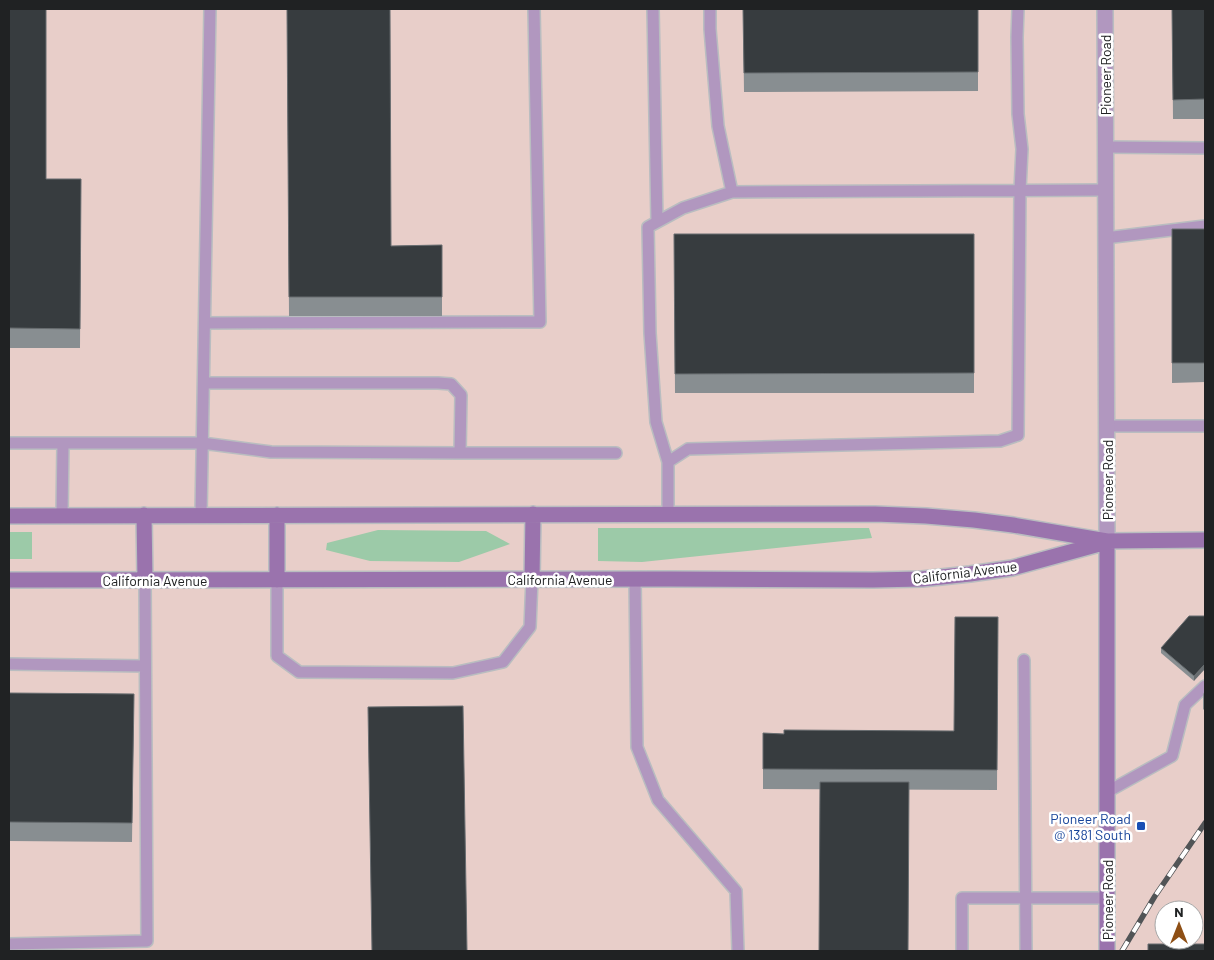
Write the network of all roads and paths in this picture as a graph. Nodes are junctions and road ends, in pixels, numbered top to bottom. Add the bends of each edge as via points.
1 (210, 9) edge
2 (534, 9) edge
3 (653, 9) edge
4 (710, 9) edge
5 (1018, 9) edge
6 (1105, 9) edge
7 (1105, 147) junction
8 (1205, 148) edge
9 (1020, 190) junction
10 (1105, 190) junction
11 (732, 192) junction
12 (657, 222) junction
13 (1205, 226) edge
14 (1105, 238) junction
15 (205, 323) junction
16 (204, 384) junction
17 (1106, 426) junction
18 (1205, 426) edge
19 (9, 443) edge
20 (63, 443) junction
21 (202, 443) junction
22 (616, 452) dead end
23 (460, 453) junction
24 (668, 462) junction
25 (533, 514) junction
26 (668, 514) junction
27 (144, 515) junction
28 (201, 515) junction
29 (276, 515) junction
30 (9, 516) edge
31 (62, 516) junction
32 (1205, 540) edge
33 (1107, 542) junction
34 (532, 579) junction
35 (635, 579) junction
36 (9, 580) edge
37 (145, 580) junction
38 (277, 580) junction
39 (1024, 660) dead end
40 (9, 664) edge
41 (145, 666) junction
42 (1205, 686) edge
43 (1107, 792) junction
44 (1026, 898) junction
45 (1107, 898) junction
46 (9, 944) edge
47 (738, 951) edge
48 (962, 951) edge
49 (1026, 951) edge
50 (1107, 951) edge

1 - 15 lane
2 - 15 lane via 540,322
3 - 12 lane
4 - 11 lane via 718,126
5 - 9 lane
6 - 7 street, Pioneer Road
7 - 8 lane
7 - 10 street, Pioneer Road
9 - 10 lane
9 - 11 lane
9 - 24 lane via 1018,434 1000,441 688,449
10 - 14 street, Pioneer Road
11 - 12 lane via 683,208
12 - 24 lane via 648,227 650,333 656,422
13 - 14 lane
14 - 17 street, Pioneer Road
15 - 16 lane
16 - 21 lane
16 - 23 lane via 451,384 461,395
17 - 18 lane
17 - 33 street, Pioneer Road
19 - 20 lane
20 - 21 lane
20 - 31 lane
21 - 23 lane via 271,452
21 - 28 lane
22 - 23 lane
24 - 26 lane
25 - 26 main road, California Avenue
25 - 29 main road, California Avenue
25 - 34 main road
26 - 33 main road, California Avenue via 926,516 1014,525
27 - 28 main road, California Avenue
27 - 31 main road, California Avenue
27 - 37 main road
28 - 29 main road, California Avenue
29 - 38 main road
30 - 31 main road, California Avenue
32 - 33 main road, California Avenue
33 - 35 main road, California Avenue via 1012,568 922,578
33 - 43 main road, Pioneer Road
34 - 35 main road, California Avenue
34 - 38 main road, California Avenue
34 - 38 lane via 530,627 503,662 453,673 299,672 276,656
35 - 47 lane via 637,747 658,800 736,891
36 - 37 main road, California Avenue
37 - 38 main road, California Avenue
37 - 41 lane
39 - 44 lane
40 - 41 lane
41 - 46 lane via 147,941
42 - 43 lane via 1185,705 1172,756
43 - 45 main road, Pioneer Road
44 - 45 lane
44 - 48 lane via 962,898
44 - 49 lane
45 - 50 main road, Pioneer Road

